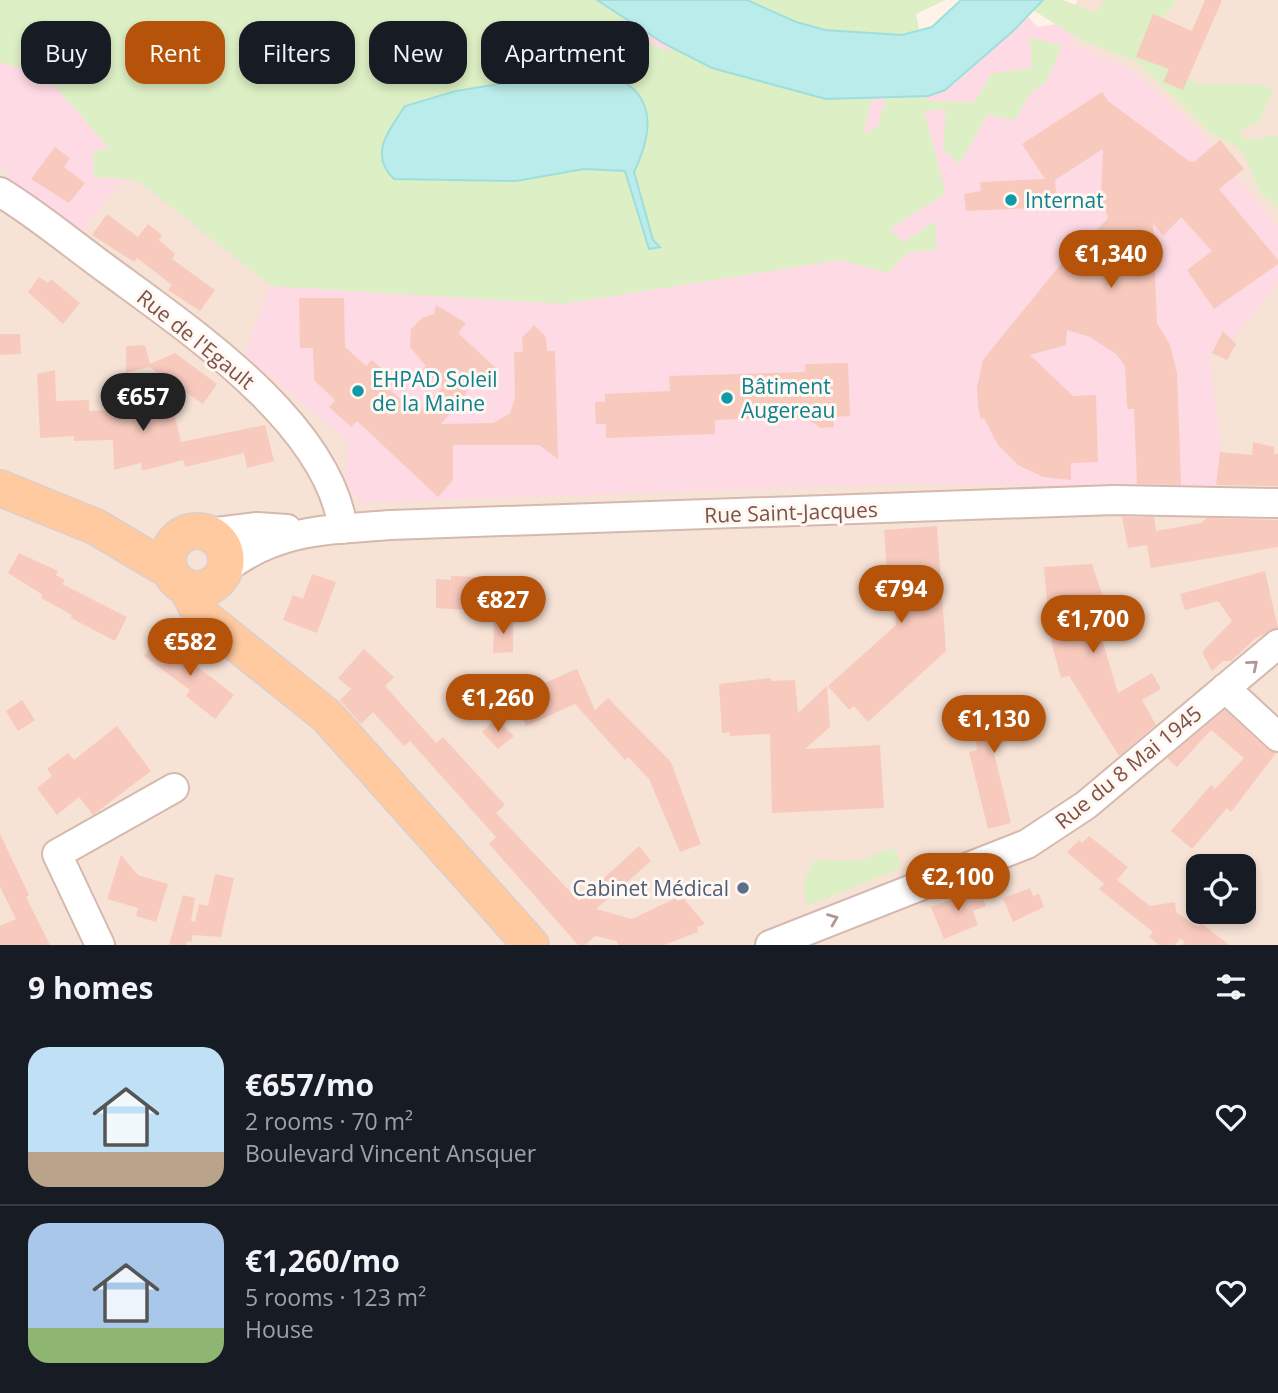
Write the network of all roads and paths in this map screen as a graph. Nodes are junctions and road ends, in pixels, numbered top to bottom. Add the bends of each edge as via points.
1 (0, 192) edge
2 (0, 488) edge
3 (1278, 503) edge
4 (96, 527) junction
5 (343, 529) junction
6 (304, 532) junction
7 (195, 534) junction
8 (190, 574) junction
9 (1278, 644) edge
10 (1225, 688) junction
11 (1278, 737) edge
12 (174, 788) dead end
13 (100, 945) edge
14 (531, 945) edge
15 (770, 945) edge

1 - 5 street, Rue de l'Egault via 210,346 269,398 309,450 341,510
2 - 4 main road
3 - 5 street, Rue Saint-Jacques via 1114,500
4 - 7 main road
4 - 8 main road
5 - 6 street, Rue Saint-Jacques
6 - 7 street, Rue Saint-Jacques via 276,527
6 - 8 street, Rue Saint-Jacques
7 - 8 main road via 169,551
7 - 8 main road via 222,544 226,560
8 - 14 main road via 231,638 327,716
10 -> 9 street, Rue du 8 Mai 1945
10 - 11 street
15 -> 10 street, Rue du 8 Mai 1945 via 1027,844 1086,805
12 - 13 street via 57,855

